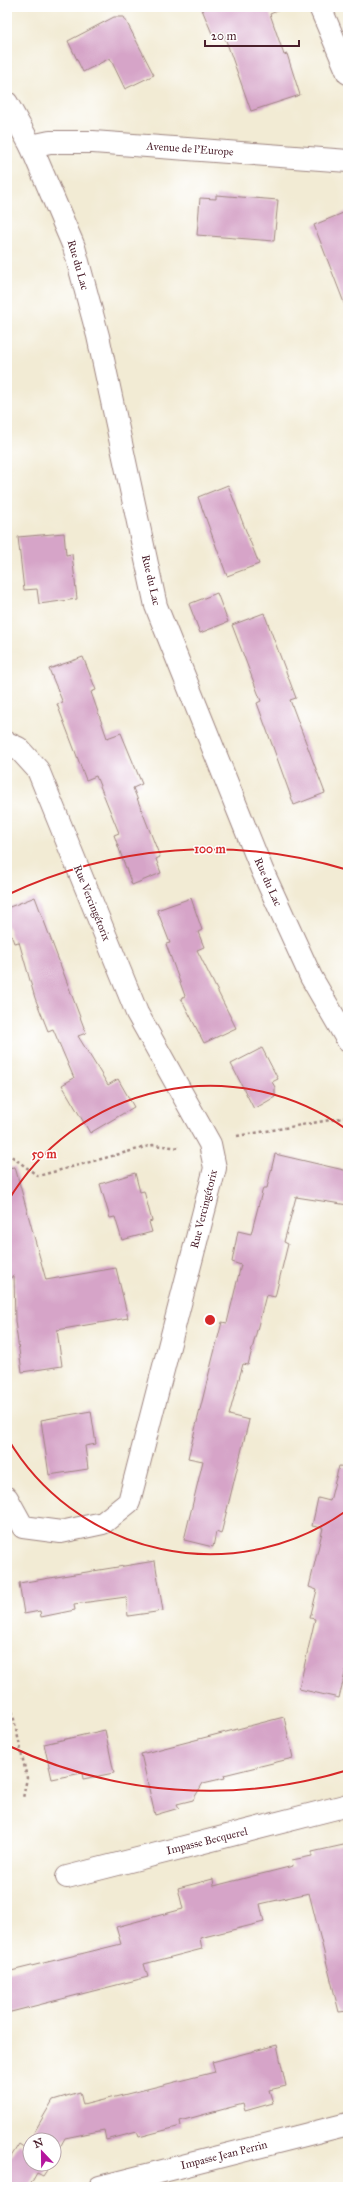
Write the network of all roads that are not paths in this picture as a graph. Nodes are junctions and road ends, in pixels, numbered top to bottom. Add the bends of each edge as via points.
1 (320, 7) edge
2 (348, 73) edge
3 (7, 103) edge
4 (32, 146) junction
5 (348, 161) edge
6 (7, 743) edge
7 (348, 1041) edge
8 (7, 1498) edge
9 (348, 1806) edge
10 (67, 1877) dead end
11 (348, 2124) edge
12 (100, 2187) edge

1 - 2 street
3 - 4 street, Rue du Lac
4 - 5 street, Avenue de l'Europe via 50,142 93,142
4 - 7 street, Rue du Lac via 74,247 98,336 156,606 262,870 311,977
6 - 8 street, Rue Vercingétorix via 18,748 38,770 137,1013 210,1144 215,1168 129,1502 102,1523 61,1532 23,1527
9 - 10 street, Impasse Becquerel
11 - 12 street, Impasse Jean Perrin

